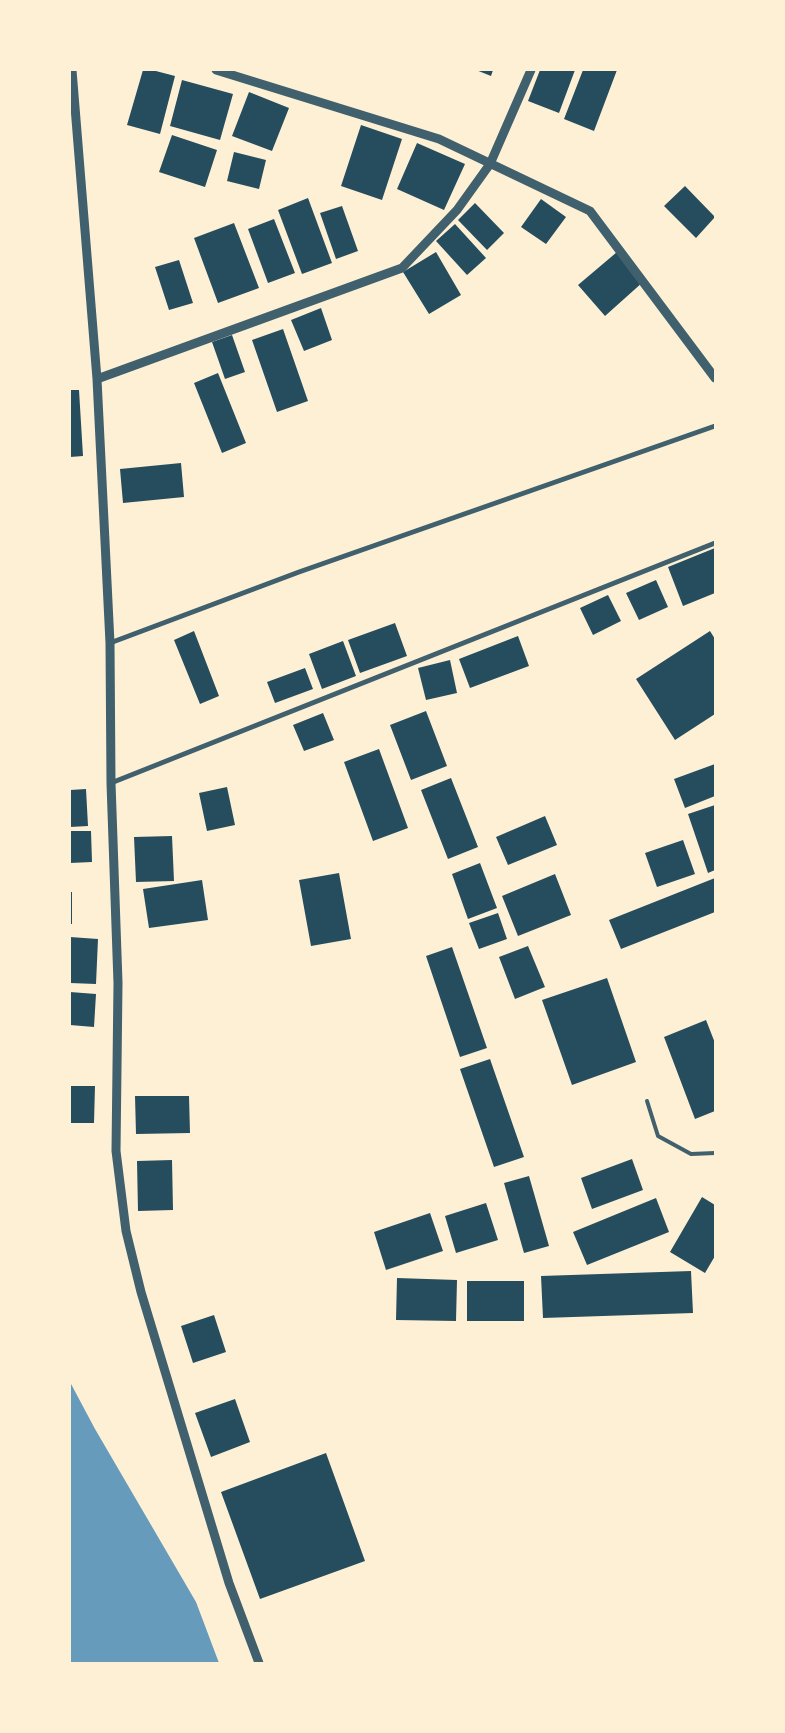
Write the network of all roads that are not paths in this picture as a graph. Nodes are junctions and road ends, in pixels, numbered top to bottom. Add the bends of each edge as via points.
1 (72, 70) edge
2 (216, 70) edge
3 (531, 70) edge
4 (490, 164) junction
5 (715, 378) edge
6 (96, 379) junction
7 (715, 426) edge
8 (715, 543) edge
9 (110, 643) junction
10 (112, 783) junction
11 (647, 1101) dead end
12 (715, 1153) edge
13 (259, 1663) edge

1 - 6 street
2 - 4 street via 439,139
3 - 4 street
4 - 5 street via 590,210
4 - 6 street via 457,210 402,268
6 - 9 street
7 - 9 street
8 - 10 street
9 - 10 street
10 - 13 street via 118,983 116,1151 126,1231 141,1292 230,1583
11 - 12 lane via 658,1136 691,1154

